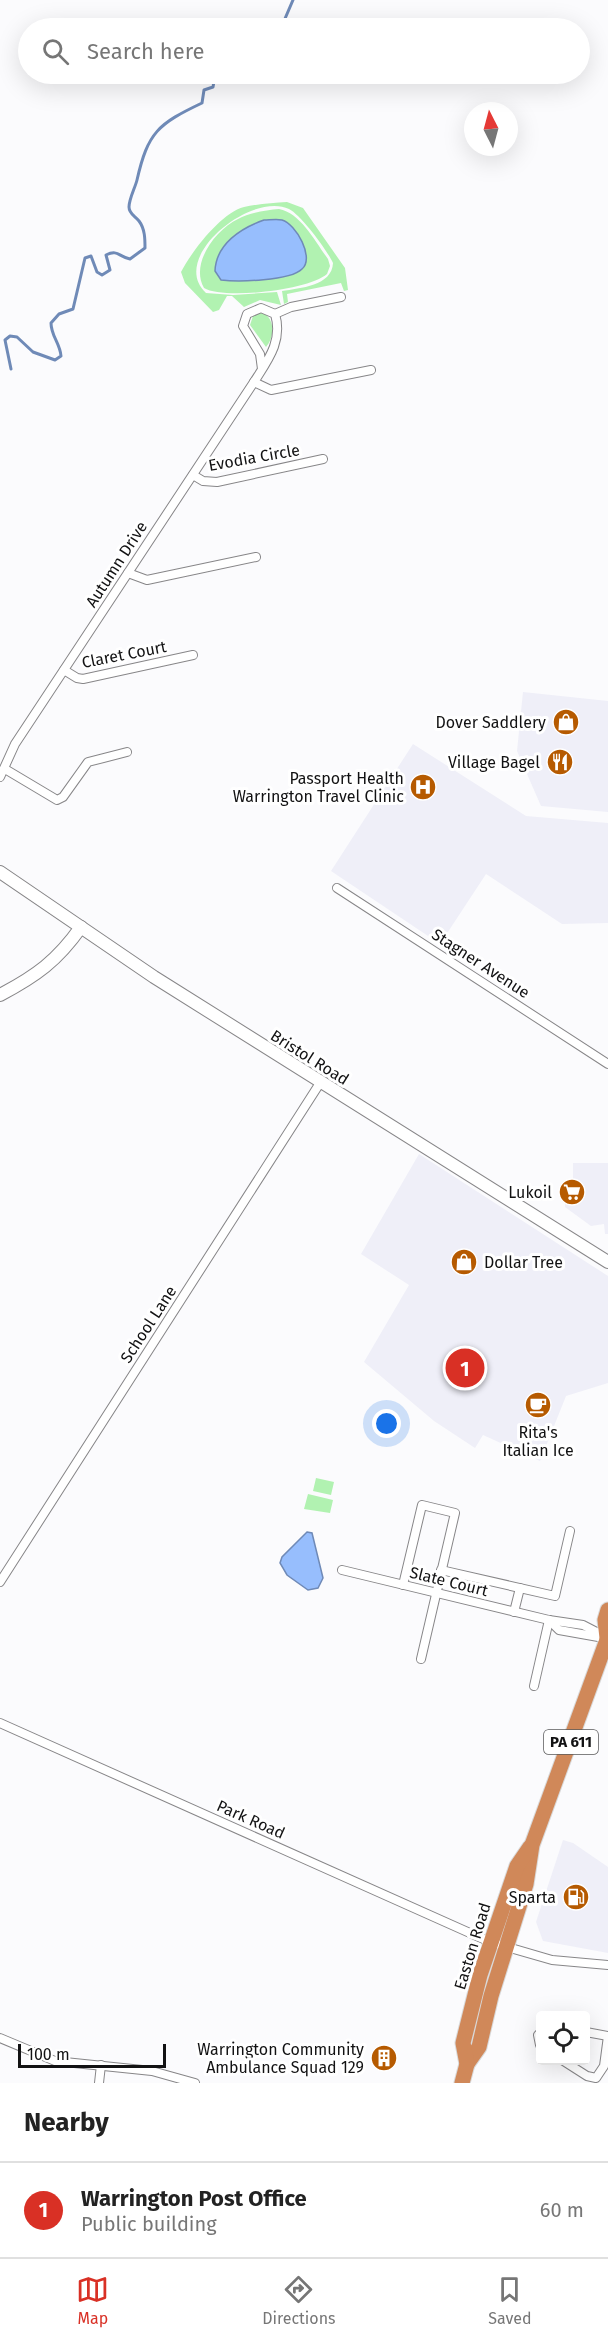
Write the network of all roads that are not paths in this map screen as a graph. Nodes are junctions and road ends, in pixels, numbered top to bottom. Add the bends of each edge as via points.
1 (341, 297) dead end
2 (275, 314) junction
3 (262, 369) junction
4 (371, 370) dead end
5 (254, 382) junction
6 (322, 459) dead end
7 (193, 475) junction
8 (256, 557) dead end
9 (128, 573) junction
10 (193, 655) dead end
11 (64, 670) junction
12 (127, 752) dead end
13 (2, 773) edge
14 (0, 872) edge
15 (337, 888) dead end
16 (81, 927) junction
17 (0, 995) edge
18 (608, 1064) edge
19 (320, 1083) junction
20 (608, 1262) edge
21 (570, 1532) dead end
22 (342, 1570) dead end
23 (441, 1570) junction
24 (0, 1582) edge
25 (403, 1585) junction
26 (520, 1588) junction
27 (435, 1593) junction
28 (608, 1610) edge
29 (514, 1612) junction
30 (549, 1620) junction
31 (608, 1638) edge
32 (421, 1659) dead end
33 (534, 1686) dead end
34 (0, 1723) edge
35 (532, 1845) junction
36 (490, 1942) junction
37 (506, 1947) junction
38 (608, 1965) edge
39 (590, 2033) edge
40 (608, 2036) edge
41 (0, 2038) edge
42 (467, 2064) junction
43 (101, 2065) junction
44 (569, 2065) edge
45 (99, 2083) edge
46 (195, 2083) edge
47 (462, 2083) edge

1 - 2 street
2 - 3 street, Autumn Drive via 276,341
2 - 3 street via 258,308 244,319 244,330 260,354
3 - 5 street, Autumn Drive
4 - 5 street via 271,390
5 - 7 street, Autumn Drive
6 - 7 street, Evodia Circle via 215,482
7 - 9 street, Autumn Drive
8 - 9 street via 147,580
9 - 11 street, Autumn Drive
10 - 11 street, Claret Court via 82,679
11 - 13 street, Autumn Drive via 15,744
12 - 13 street via 88,762 57,800
14 - 16 main road, Bristol Road
15 - 18 street, Stagner Avenue
16 - 17 main road via 49,965
16 - 19 main road, Bristol Road
19 - 20 main road, Bristol Road
19 - 24 street, School Lane
21 - 26 street via 555,1596
22 - 25 street, Slate Court
23 - 25 street via 455,1513 422,1506
23 - 26 street
23 - 27 street
25 - 27 street, Slate Court
26 - 29 street
27 - 29 street, Slate Court
27 - 32 street
28 - 31 highway, Easton Road / PA 611
29 - 30 street, Slate Court
30 - 31 street, Slate Court via 559,1630
30 - 33 street
31 - 35 highway, Easton Road / PA 611
34 - 36 street, Park Road
35 - 36 highway, Easton Road / PA 611 via 517,1866
35 - 37 highway, Easton Road / PA 611 via 526,1884
36 - 37 street, Park Road
36 - 42 highway, Easton Road / PA 611 via 463,2043
37 - 38 street, Park Road via 552,1960
37 - 42 highway, Easton Road / PA 611 via 479,2047
39 - 40 street
40 - 44 street via 604,2066 596,2078
41 - 43 street via 55,2061
42 - 47 highway, Easton Road / PA 611
43 - 45 street
43 - 46 street via 163,2073

